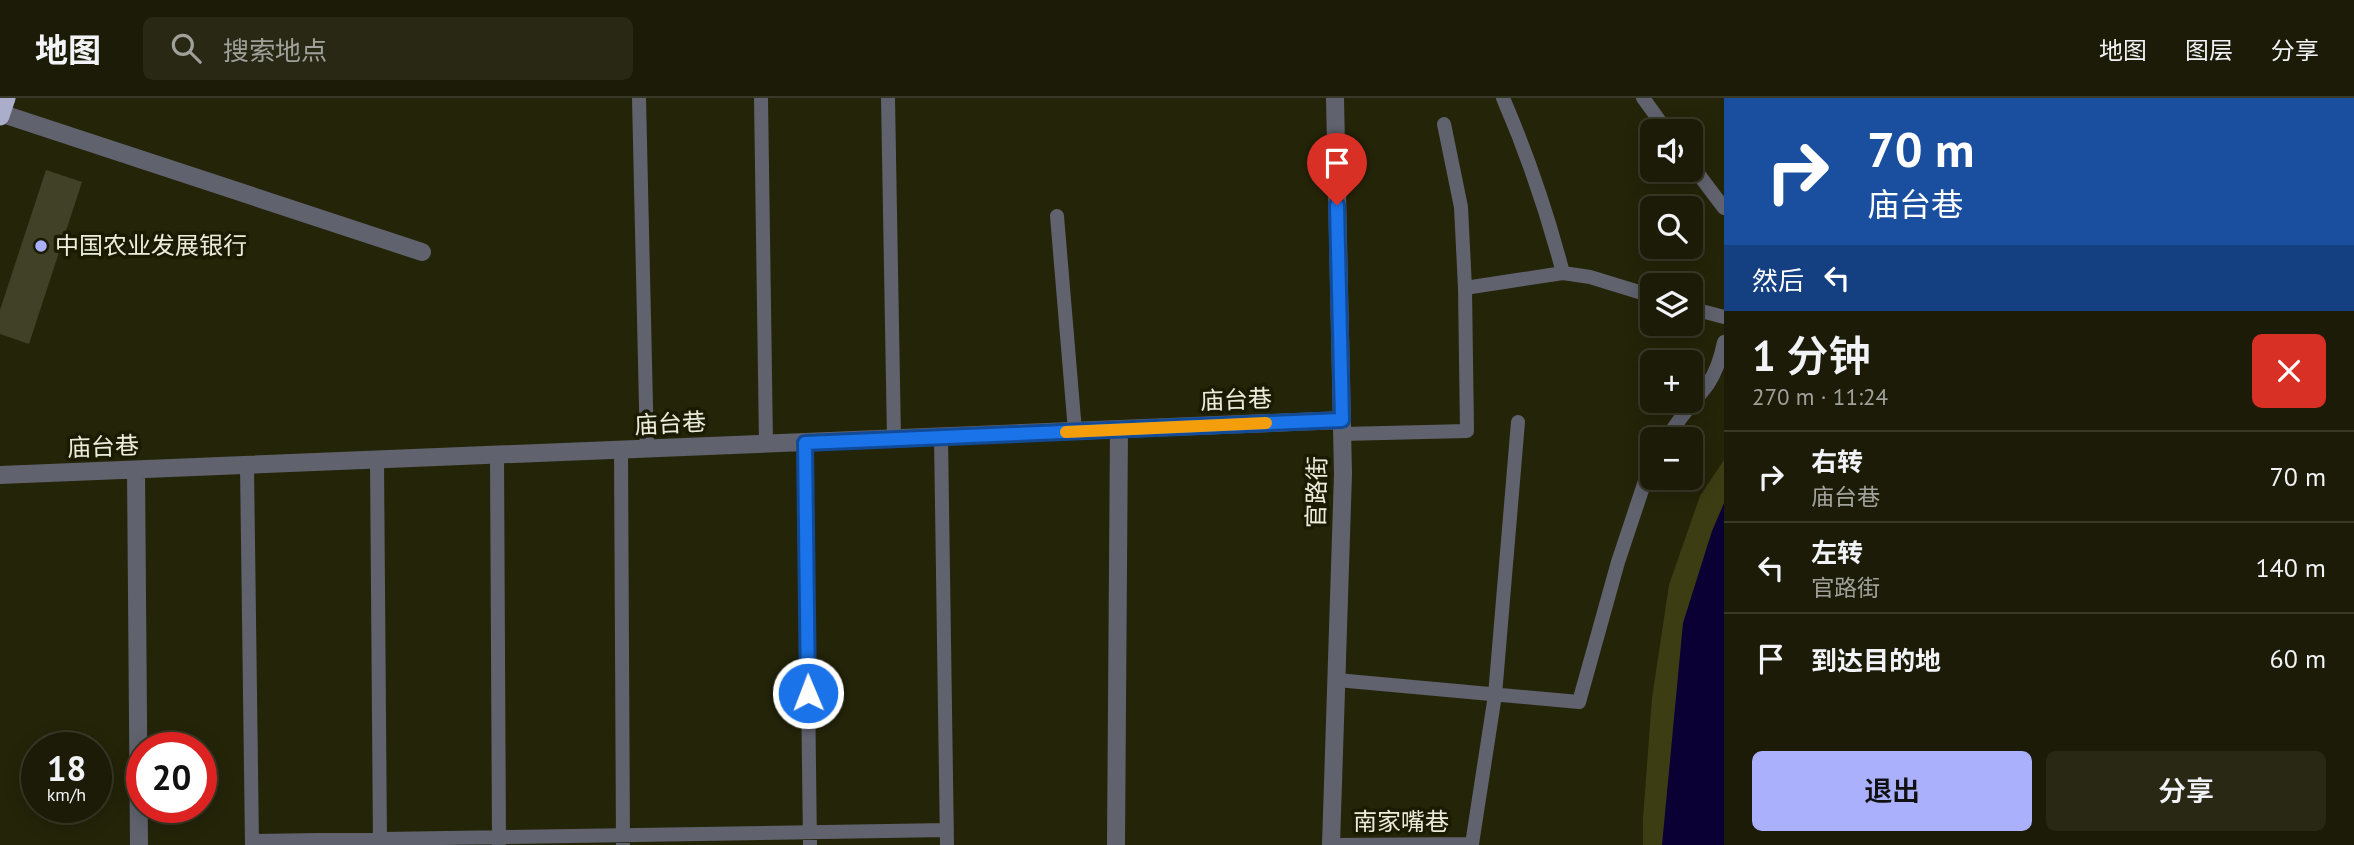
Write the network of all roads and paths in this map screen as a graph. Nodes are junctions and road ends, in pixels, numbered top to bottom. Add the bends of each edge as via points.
1 (6, 98) edge
2 (639, 98) edge
3 (761, 98) edge
4 (888, 98) edge
5 (1335, 98) edge
6 (1503, 98) edge
7 (1643, 98) edge
8 (0, 114) edge
9 (1658, 119) edge
10 (1444, 124) dead end
11 (1703, 180) edge
12 (1724, 208) edge
13 (1057, 216) dead end
14 (422, 252) dead end
15 (1563, 273) junction
16 (1465, 288) junction
17 (1640, 292) edge
18 (1703, 311) edge
19 (1724, 317) edge
20 (1724, 342) edge
21 (1518, 422) dead end
22 (1342, 427) junction
23 (1673, 427) edge
24 (1119, 429) junction
25 (1075, 431) junction
26 (941, 437) junction
27 (894, 439) junction
28 (805, 443) junction
29 (766, 444) junction
30 (647, 450) junction
31 (621, 451) junction
32 (497, 456) junction
33 (377, 461) junction
34 (247, 466) junction
35 (136, 470) junction
36 (0, 475) edge
37 (1642, 490) edge
38 (1338, 680) junction
39 (1495, 695) junction
40 (947, 830) junction
41 (810, 838) edge
42 (623, 840) edge
43 (499, 841) edge
44 (380, 842) edge
45 (252, 843) edge
46 (1472, 844) edge
47 (139, 845) edge
48 (947, 845) edge
49 (1116, 845) edge
50 (1331, 845) edge

1 - 8 highway
2 - 30 lane
3 - 29 lane
4 - 27 lane
5 - 22 street, 官路街
6 - 15 lane via 1527,153
7 - 9 lane
8 - 14 street
10 - 16 lane via 1461,207
11 - 12 lane
13 - 25 lane
15 - 16 lane
15 - 17 lane
16 - 22 lane via 1467,430
18 - 19 lane
20 - 23 lane via 1709,383
21 - 39 lane
22 - 24 street, 庙台巷
22 - 38 street, 官路街
24 - 25 street, 庙台巷
24 - 49 street
25 - 26 street, 庙台巷
26 - 27 street, 庙台巷
26 - 40 lane
27 - 28 street, 庙台巷
28 - 29 street, 庙台巷
28 - 41 lane
29 - 30 street, 庙台巷
30 - 31 street, 庙台巷
31 - 32 street, 庙台巷
31 - 42 lane
32 - 33 street, 庙台巷
32 - 43 lane
33 - 34 street, 庙台巷
33 - 44 lane
34 - 35 street, 庙台巷
34 - 45 lane
35 - 36 street, 庙台巷
35 - 47 street
37 - 39 lane via 1579,702
38 - 39 lane
38 - 50 street, 官路街
39 - 46 lane
40 - 41 lane
40 - 48 lane
41 - 42 lane
42 - 43 lane
43 - 44 lane
44 - 45 lane
46 - 50 lane, 南家嘴巷

